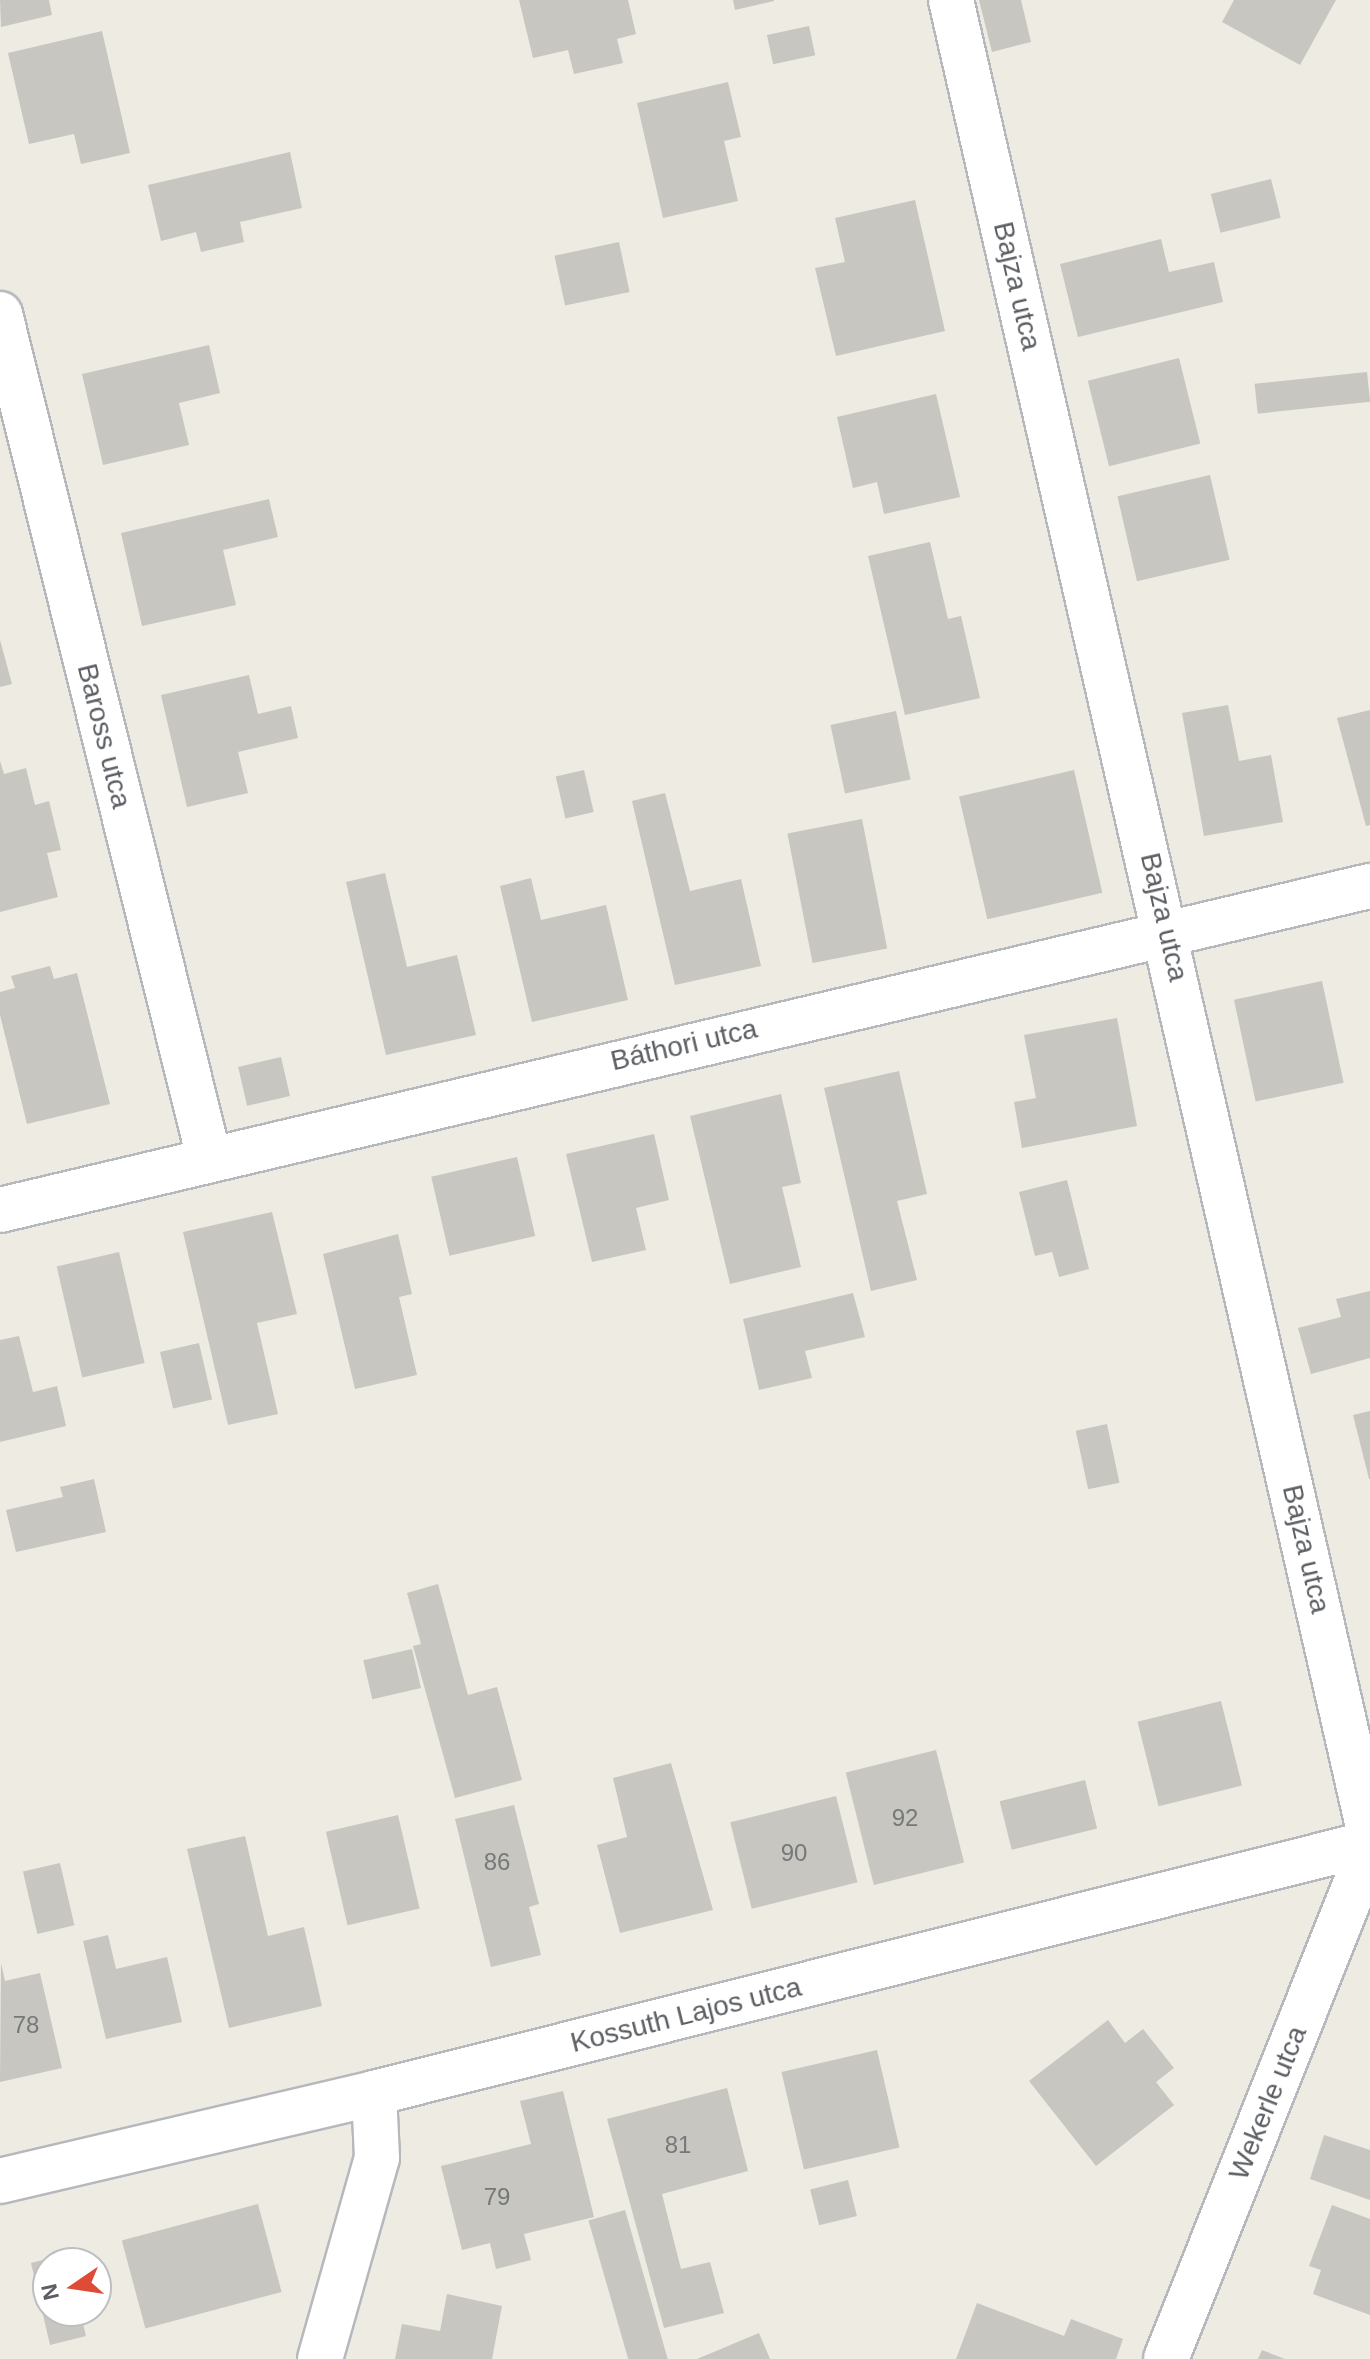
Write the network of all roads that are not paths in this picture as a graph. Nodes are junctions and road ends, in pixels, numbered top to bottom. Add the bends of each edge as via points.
1 (951, 0) edge
2 (0, 314) edge
3 (1370, 886) edge
4 (1167, 933) junction
5 (209, 1158) junction
6 (0, 1210) edge
7 (1370, 1836) edge
8 (1370, 1845) edge
9 (374, 2093) junction
10 (0, 2181) edge
11 (320, 2359) edge
12 (1166, 2359) edge

1 - 4 street, Bajza utca
2 - 5 street, Baross utca
3 - 4 street, Báthori utca
4 - 5 street, Báthori utca
4 - 7 street, Bajza utca
5 - 6 street, Báthori utca
8 - 9 street, Kossuth Lajos utca
8 - 12 street, Wekerle utca
9 - 10 street, Kossuth Lajos utca
9 - 11 street via 377,2158

